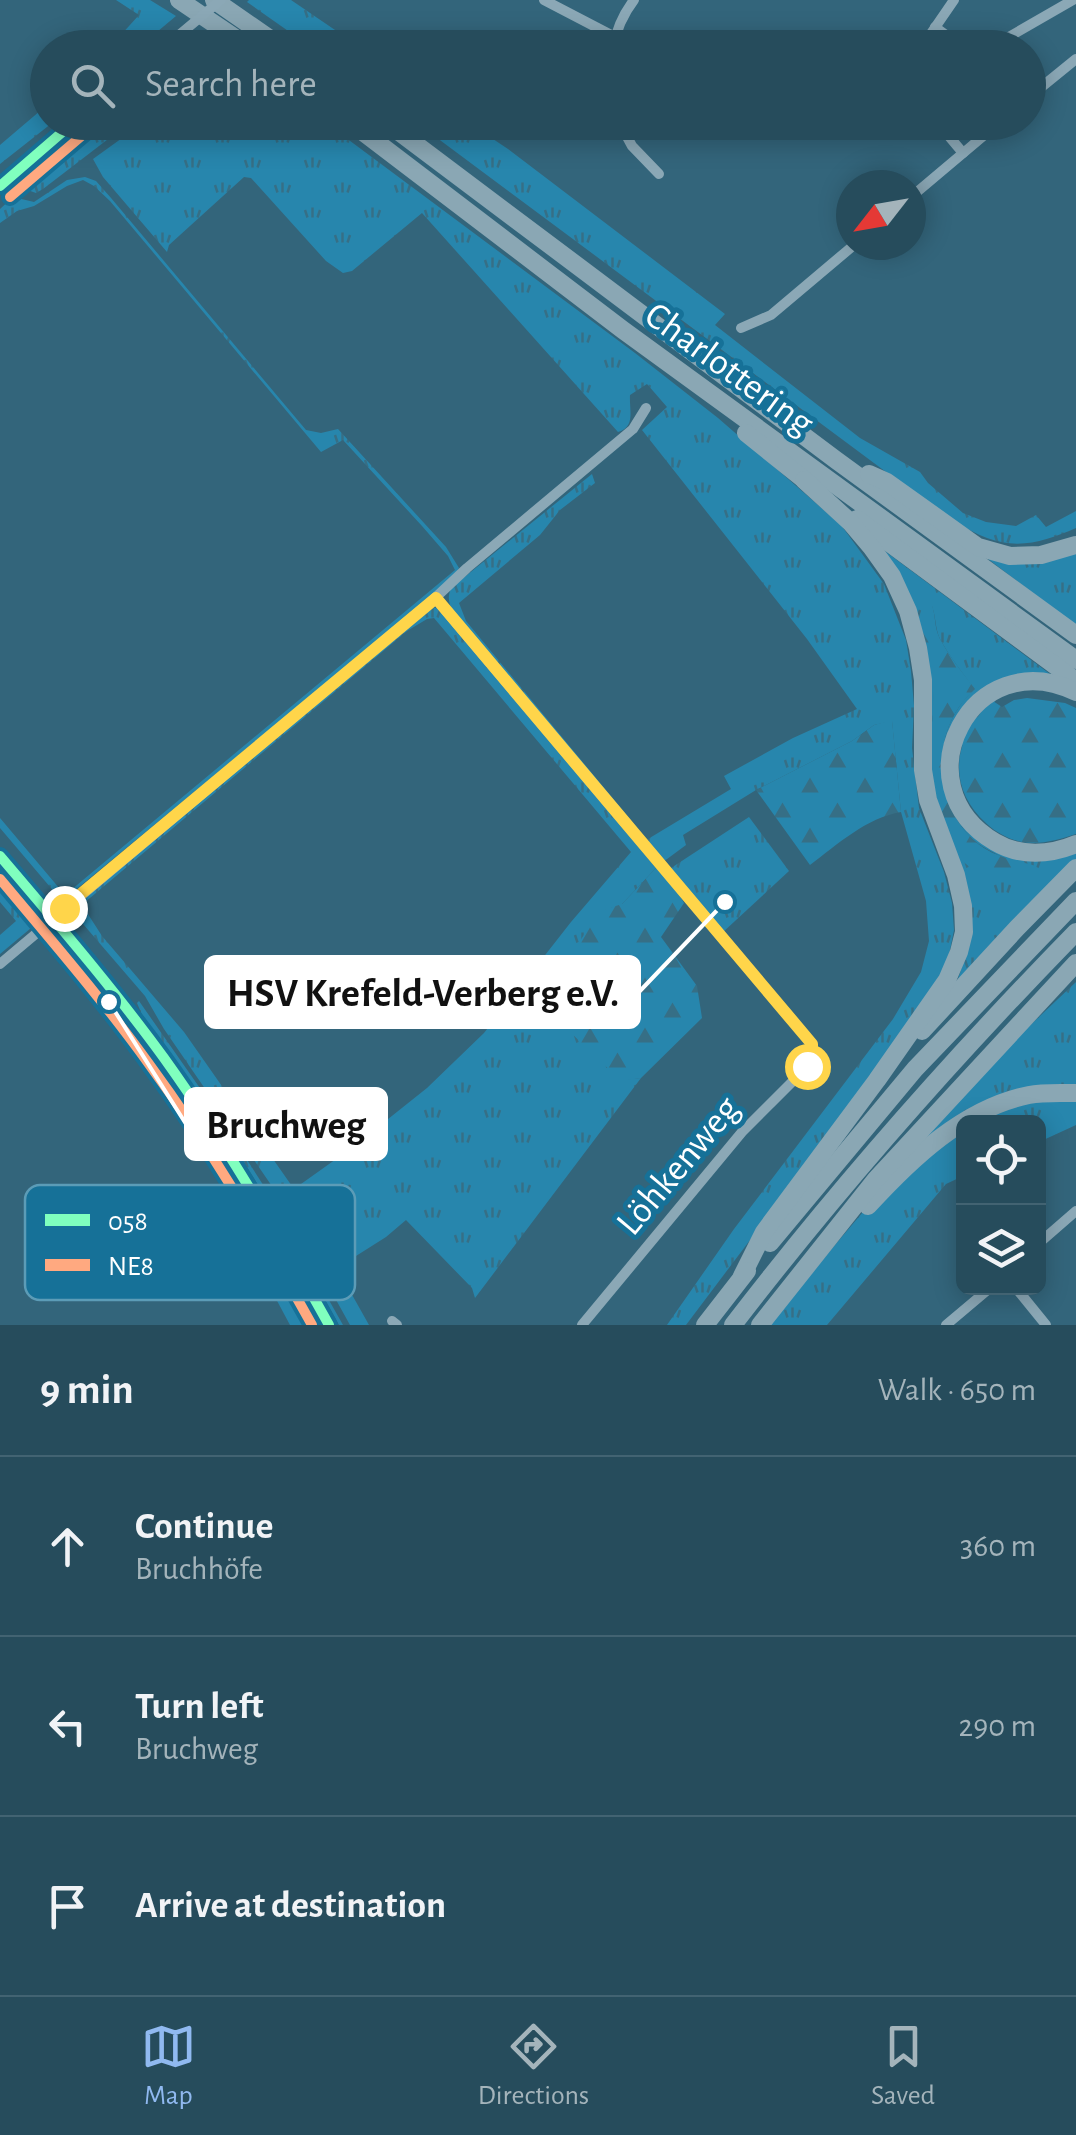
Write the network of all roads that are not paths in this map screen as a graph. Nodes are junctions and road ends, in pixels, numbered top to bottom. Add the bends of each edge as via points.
1 (179, 0) edge
2 (218, 0) edge
3 (544, 0) edge
4 (634, 0) edge
5 (954, 0) edge
6 (1073, 0) edge
7 (935, 27) junction
8 (185, 30) edge
9 (223, 30) edge
10 (259, 30) edge
11 (594, 30) edge
12 (619, 30) edge
13 (933, 30) edge
14 (939, 30) edge
15 (1021, 30) edge
16 (1076, 59) edge
17 (1046, 83) edge
18 (55, 140) edge
19 (374, 140) edge
20 (410, 140) edge
21 (629, 140) edge
22 (952, 140) edge
23 (979, 140) edge
24 (963, 153) junction
25 (659, 174) dead end
26 (926, 184) edge
27 (0, 186) edge
28 (836, 260) edge
29 (741, 328) dead end
30 (623, 330) junction
31 (646, 408) dead end
32 (836, 460) junction
33 (804, 480) junction
34 (1076, 544) edge
35 (436, 598) junction
36 (1076, 635) edge
37 (1076, 660) edge
38 (1076, 682) edge
39 (1076, 692) edge
40 (1076, 844) edge
41 (0, 856) edge
42 (1076, 868) edge
43 (1076, 901) edge
44 (52, 918) junction
45 (1076, 932) edge
46 (1076, 963) edge
47 (0, 964) edge
48 (877, 1080) junction
49 (1076, 1092) edge
50 (248, 1185) edge
51 (1076, 1211) edge
52 (1046, 1237) edge
53 (742, 1276) junction
54 (982, 1295) edge
55 (1022, 1295) edge
56 (782, 1298) junction
57 (315, 1300) edge
58 (329, 1325) edge
59 (582, 1325) edge
60 (705, 1325) edge
61 (733, 1325) edge
62 (760, 1325) edge
63 (946, 1325) edge
64 (1046, 1325) edge

1 - 9 highway
2 - 8 street, bridge
2 - 10 highway
3 - 11 street
4 - 12 street
5 - 7 street
6 - 15 street
7 - 13 street
7 - 14 street
16 - 17 street
18 - 27 street
19 - 30 highway, Charlottering
20 - 32 highway, Charlottering
21 - 25 street
22 - 24 street
23 - 24 street
24 - 26 street
28 - 29 street via 772,315
30 - 33 highway
30 - 37 highway, Charlottering
31 - 35 street via 633,429
32 - 34 highway via 887,482 978,548 1041,555
32 - 36 highway, Charlottering
33 - 38 highway
33 - 48 highway via 872,548 908,611 923,680 928,800 963,906 962,942 948,980
35 - 44 street
35 - 59 street, Löhkenweg via 812,1044 807,1066 742,1132
39 - 40 highway via 1042,681 1003,685 964,718 949,763 952,790 980,833 1029,853
41 - 44 main road
42 - 48 highway
43 - 53 highway via 916,1069
44 - 47 street
44 - 50 main road via 199,1108
45 - 61 highway via 872,1152
46 - 56 highway via 876,1180
48 - 53 highway via 764,1232
49 - 56 highway via 1031,1094 958,1124 877,1195
51 - 52 street
53 - 60 highway
54 - 63 street
55 - 64 street
56 - 62 highway
57 - 58 main road

